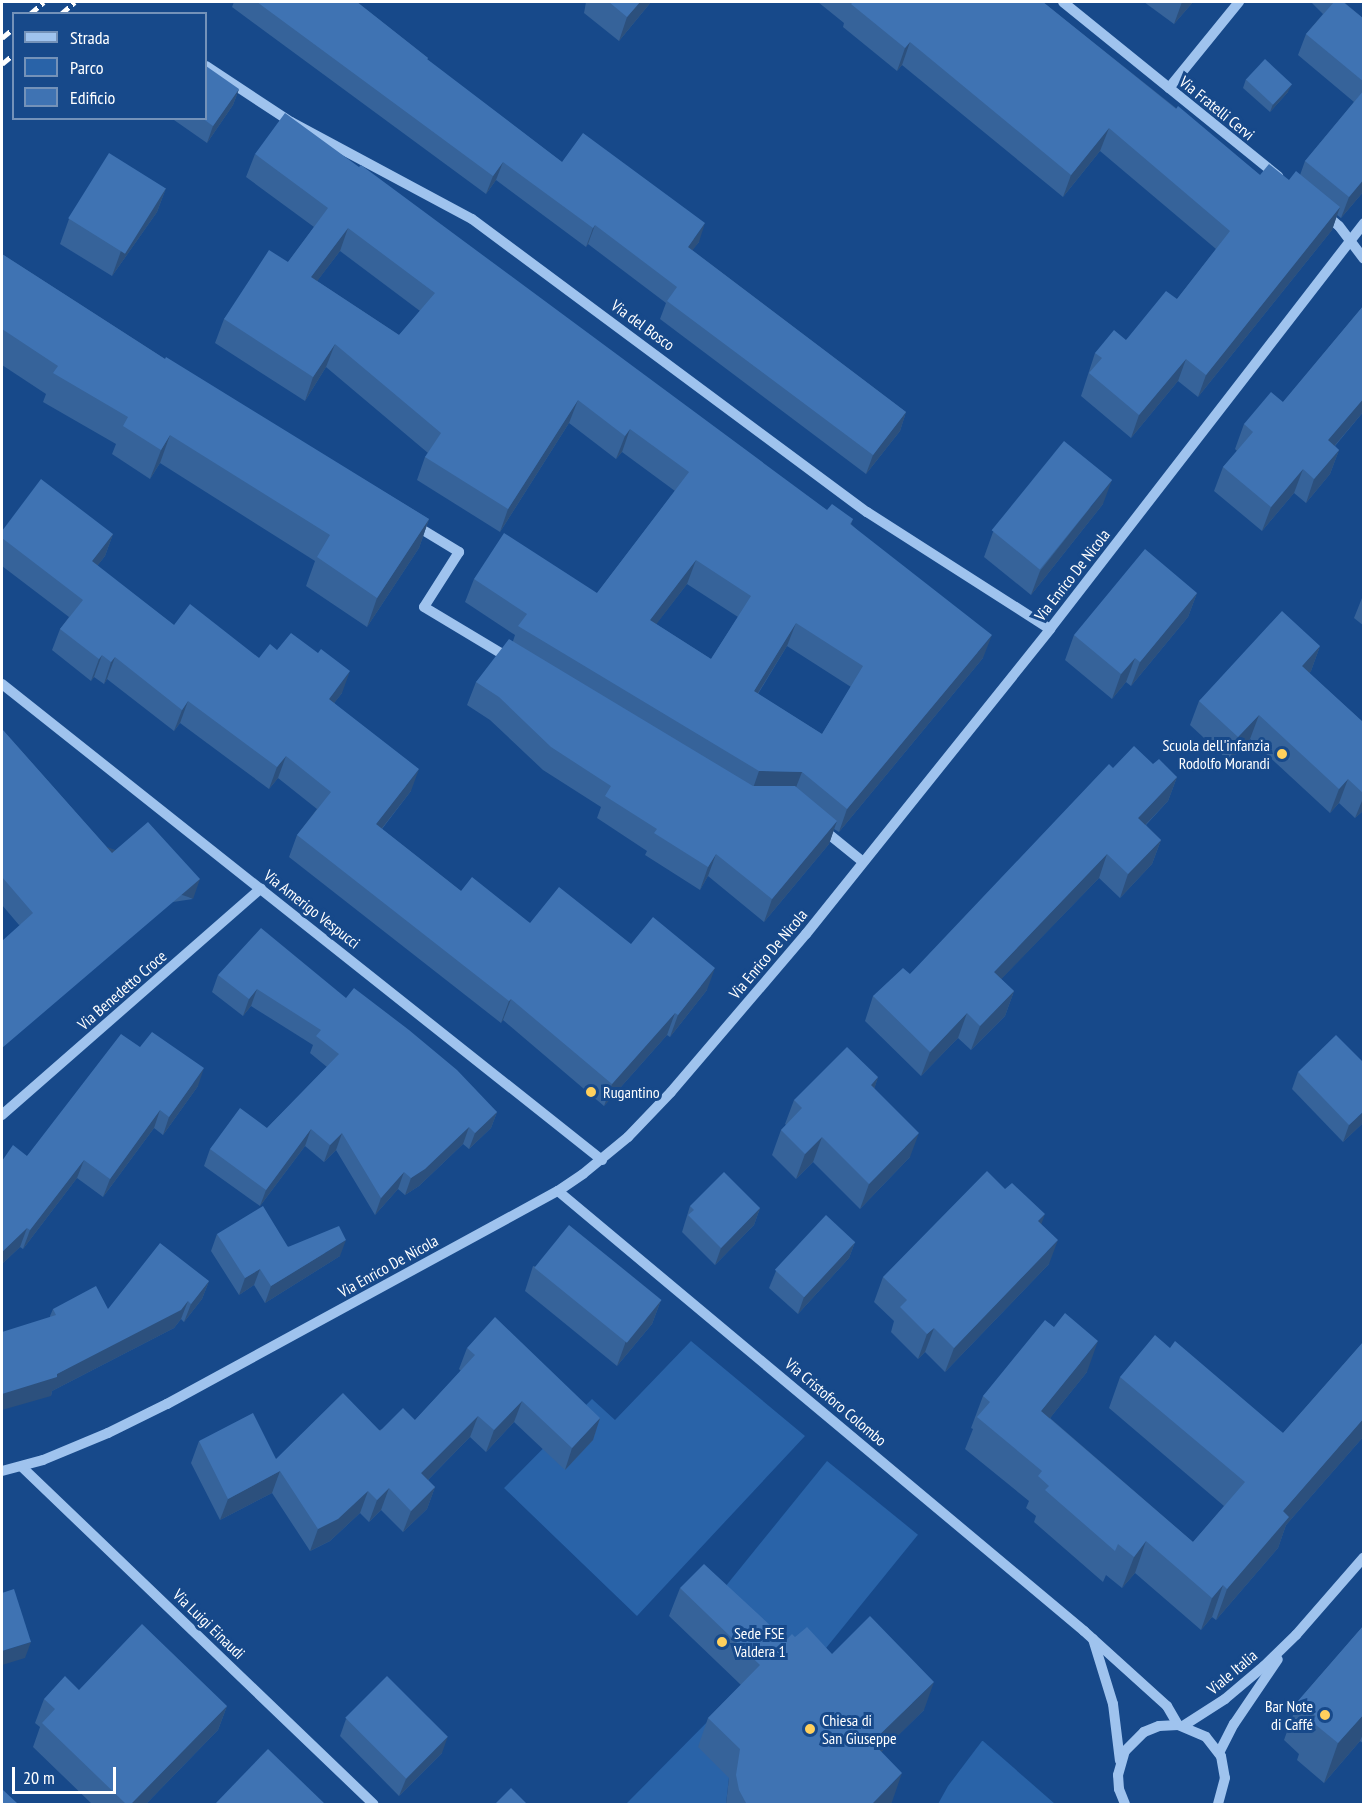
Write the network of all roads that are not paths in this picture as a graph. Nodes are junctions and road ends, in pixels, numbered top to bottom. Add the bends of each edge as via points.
1 (1063, 2) edge
2 (1239, 2) edge
3 (207, 67) edge
4 (1169, 88) junction
5 (1286, 182) edge
6 (1312, 204) edge
7 (1364, 223) edge
8 (1350, 241) junction
9 (1364, 259) edge
10 (400, 515) edge
11 (1050, 629) junction
12 (516, 662) edge
13 (2, 684) edge
14 (807, 816) edge
15 (863, 862) junction
16 (261, 888) junction
17 (2, 1115) edge
18 (602, 1160) junction
19 (558, 1191) junction
20 (22, 1467) junction
21 (2, 1471) edge
22 (1364, 1557) edge
23 (1296, 1635) junction
24 (1093, 1639) junction
25 (1180, 1725) junction
26 (1219, 1753) junction
27 (1120, 1765) junction
28 (1119, 1789) junction
29 (373, 1804) edge
30 (1115, 1804) edge
31 (1125, 1804) edge
32 (1218, 1804) edge

1 - 4 street, Via Fratelli Cervi
2 - 4 street
3 - 11 street, Via del Bosco via 291,122 472,219 867,512
4 - 5 street, Via Fratelli Cervi
6 - 8 street via 1339,226
7 - 8 street, Via Enrico De Nicola
8 - 9 street
8 - 11 street, Via Enrico De Nicola
10 - 12 street via 459,552 424,607
11 - 15 street, Via Enrico De Nicola
13 - 16 street, Via Amerigo Vespucci
14 - 15 street
15 - 18 street, Via Enrico De Nicola via 671,1092
16 - 17 street, Via Benedetto Croce
16 - 18 street, Via Amerigo Vespucci
18 - 19 street, Via Enrico De Nicola
19 - 20 street, Via Enrico De Nicola via 167,1404 108,1433
19 - 24 street, Via Cristoforo Colombo
20 - 21 street, Via Enrico De Nicola
20 - 29 street, Via Luigi Einaudi
22 - 23 street, Viale Italia
23 - 25 street, Viale Italia via 1241,1686
23 - 26 street, Viale Italia via 1256,1689
24 - 25 street, Via Cristoforo Colombo via 1167,1706
24 - 27 street via 1113,1704
25 - 26 street via 1206,1737
25 - 27 street via 1159,1726 1144,1732 1130,1745
26 - 32 street via 1226,1778
27 - 28 street
28 - 30 street
28 - 31 street

